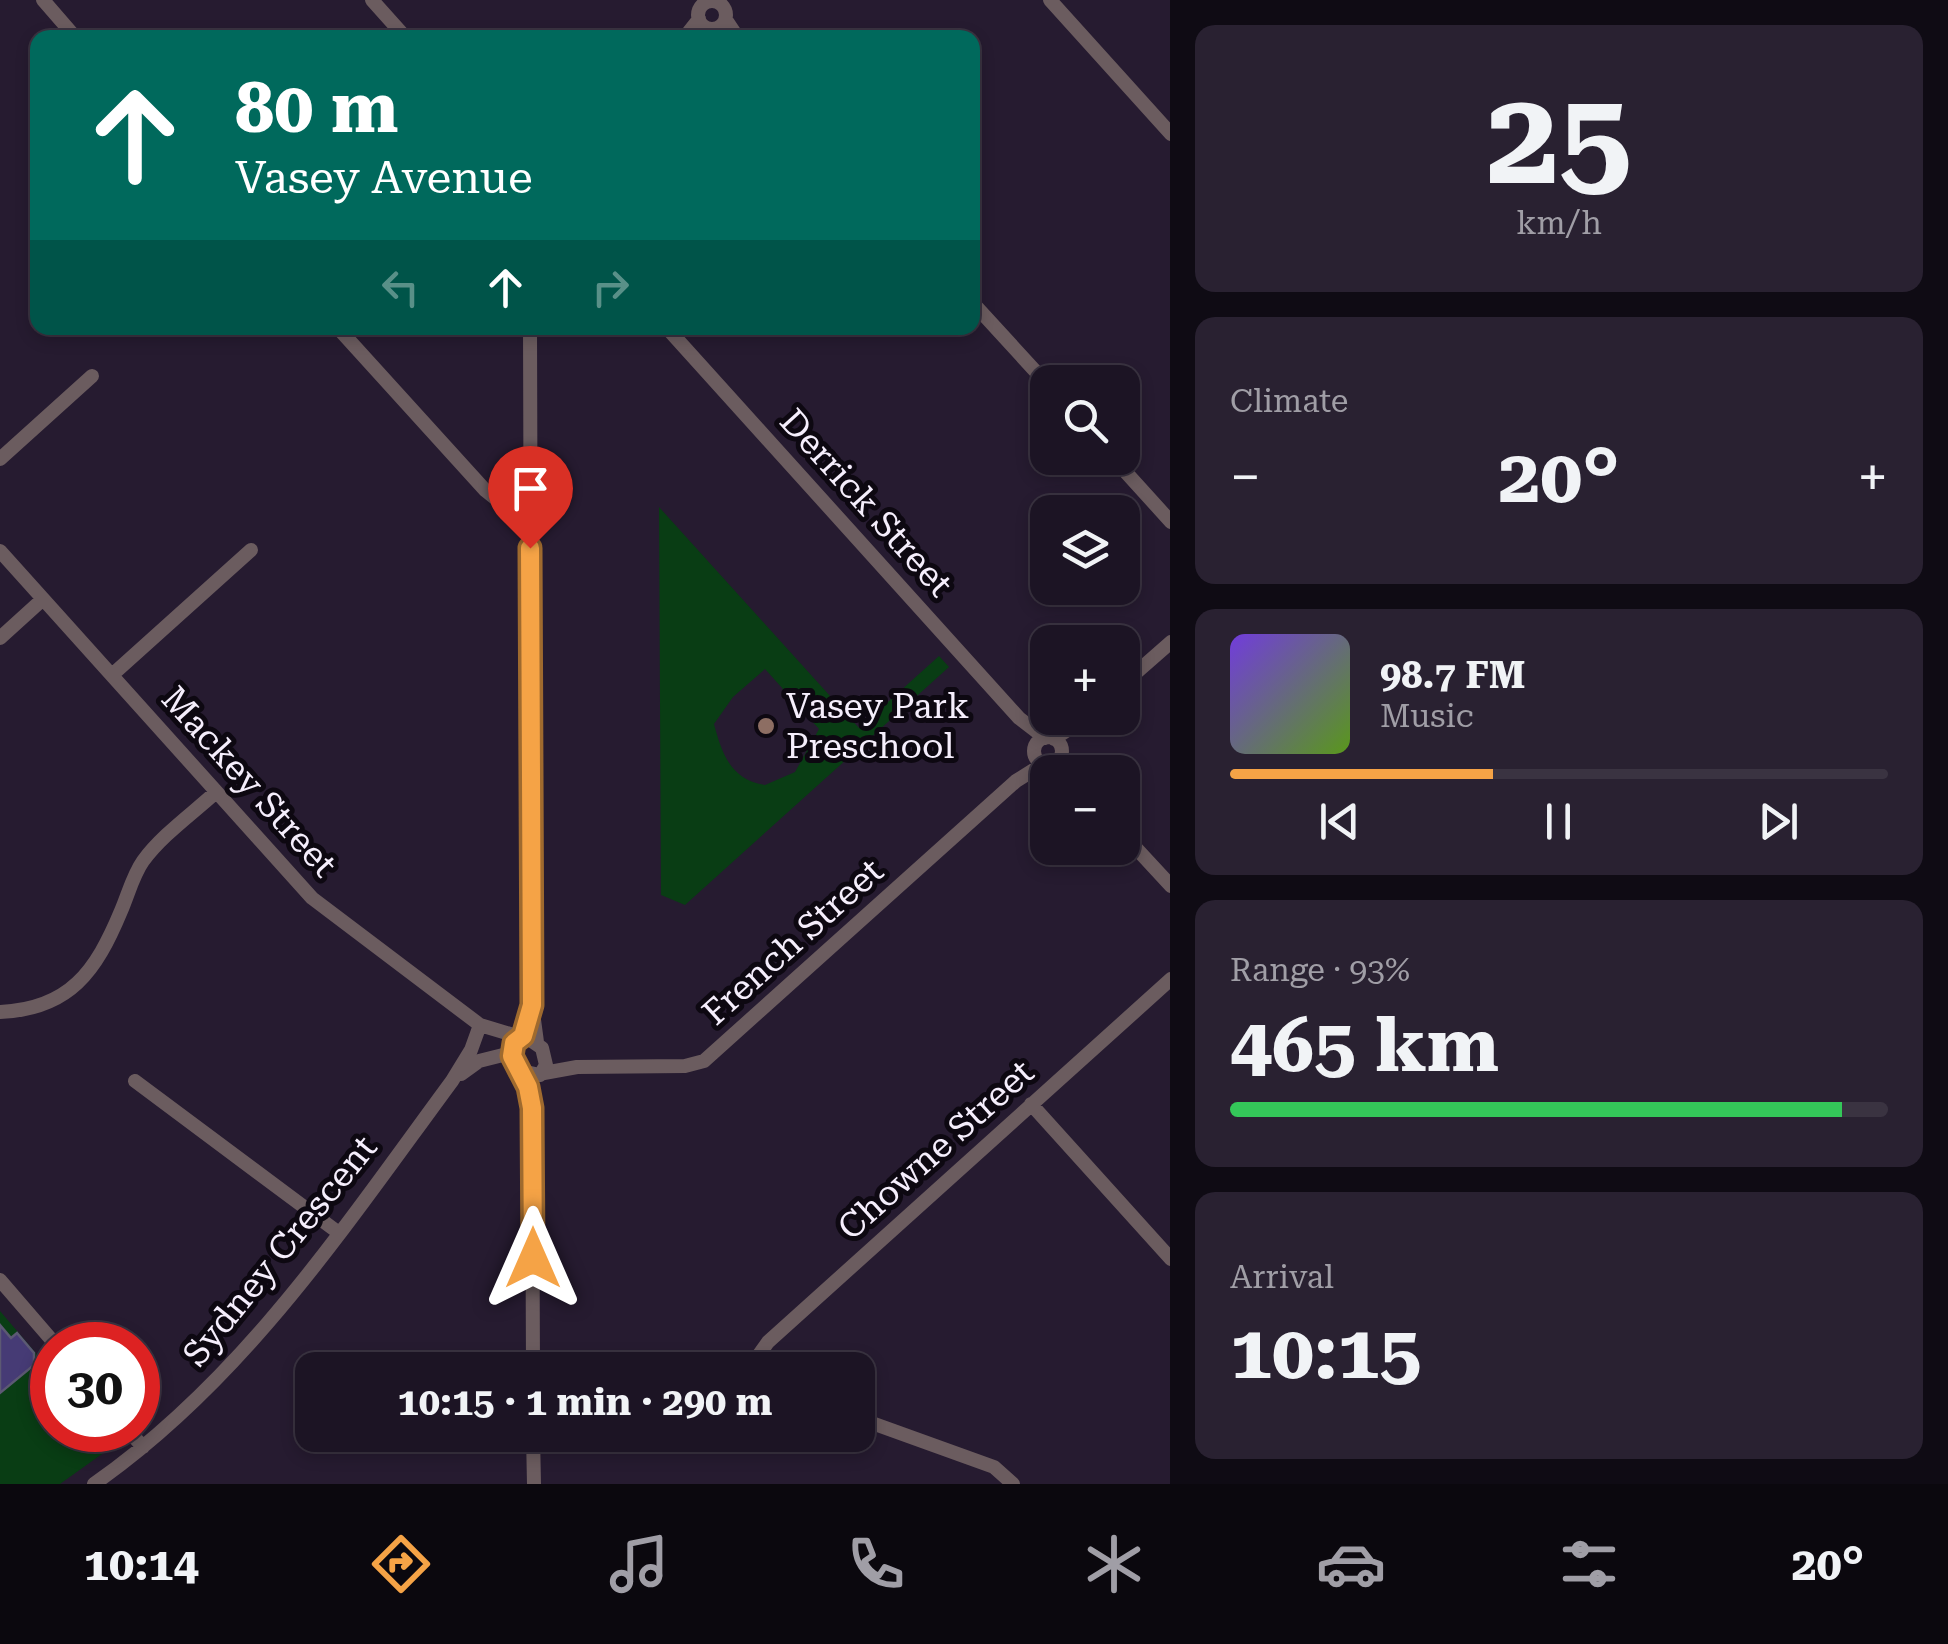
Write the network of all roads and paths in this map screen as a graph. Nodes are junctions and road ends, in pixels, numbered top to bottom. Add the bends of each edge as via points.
1 (43, 0) edge
2 (372, 0) edge
3 (1050, 0) edge
4 (714, 12) edge
5 (69, 30) edge
6 (399, 30) edge
7 (693, 30) edge
8 (1170, 134) edge
9 (980, 311) edge
10 (344, 335) edge
11 (530, 335) edge
12 (674, 335) edge
13 (1030, 365) edge
14 (92, 376) dead end
15 (0, 459) edge
16 (1128, 475) edge
17 (530, 508) junction
18 (1170, 522) edge
19 (251, 550) dead end
20 (0, 551) edge
21 (44, 599) junction
22 (0, 638) edge
23 (1170, 642) edge
24 (1140, 669) edge
25 (112, 675) junction
26 (1068, 735) edge
27 (1050, 754) edge
28 (216, 792) junction
29 (1140, 853) edge
30 (1170, 886) edge
31 (1170, 980) edge
32 (0, 1012) edge
33 (480, 1025) junction
34 (531, 1042) junction
35 (513, 1063) junction
36 (577, 1067) junction
37 (542, 1074) junction
38 (135, 1080) dead end
39 (452, 1081) junction
40 (1031, 1104) junction
41 (532, 1108) junction
42 (340, 1233) junction
43 (1170, 1260) edge
44 (0, 1280) edge
45 (36, 1322) edge
46 (533, 1352) edge
47 (761, 1352) edge
48 (875, 1424) edge
49 (160, 1432) edge
50 (138, 1452) edge
51 (534, 1452) edge
52 (114, 1478) edge
53 (94, 1484) edge
54 (534, 1484) edge
55 (1013, 1484) edge

1 - 5 street
2 - 6 street
3 - 8 street
4 - 7 street
9 - 13 street
10 - 17 street via 484,490 500,502
11 - 17 street
12 - 27 street, Derrick Street
14 - 15 street
16 - 18 street
17 - 34 street
19 - 25 street
20 - 21 street, Mackey Street
21 - 22 street
21 - 25 street, Mackey Street
23 - 24 street
25 - 28 street, Mackey Street
26 - 27 street, French Street
27 - 36 street, French Street via 704,1061
28 - 32 street via 140,864 104,949 84,978 56,1000
28 - 33 street, Mackey Street via 312,898
29 - 30 street
31 - 40 street, Chowne Street
33 - 34 street, Mackey Street
33 - 35 street, Mackey Street
33 - 39 street, Sydney Crescent
34 - 35 street via 513,1048
34 - 36 street, French Street
34 - 37 street
35 - 37 street, French Street
35 - 39 street, Sydney Crescent via 480,1061
35 - 41 street
36 - 37 street, French Street
37 - 41 street
38 - 42 street
39 - 42 street, Sydney Crescent
40 - 43 street
40 - 47 street, Chowne Street
41 - 46 street
42 - 49 street, Sydney Crescent via 243,1352
44 - 45 street
48 - 55 street via 994,1466
50 - 52 street, Sydney Crescent
51 - 54 street
52 - 53 street, Sydney Crescent

